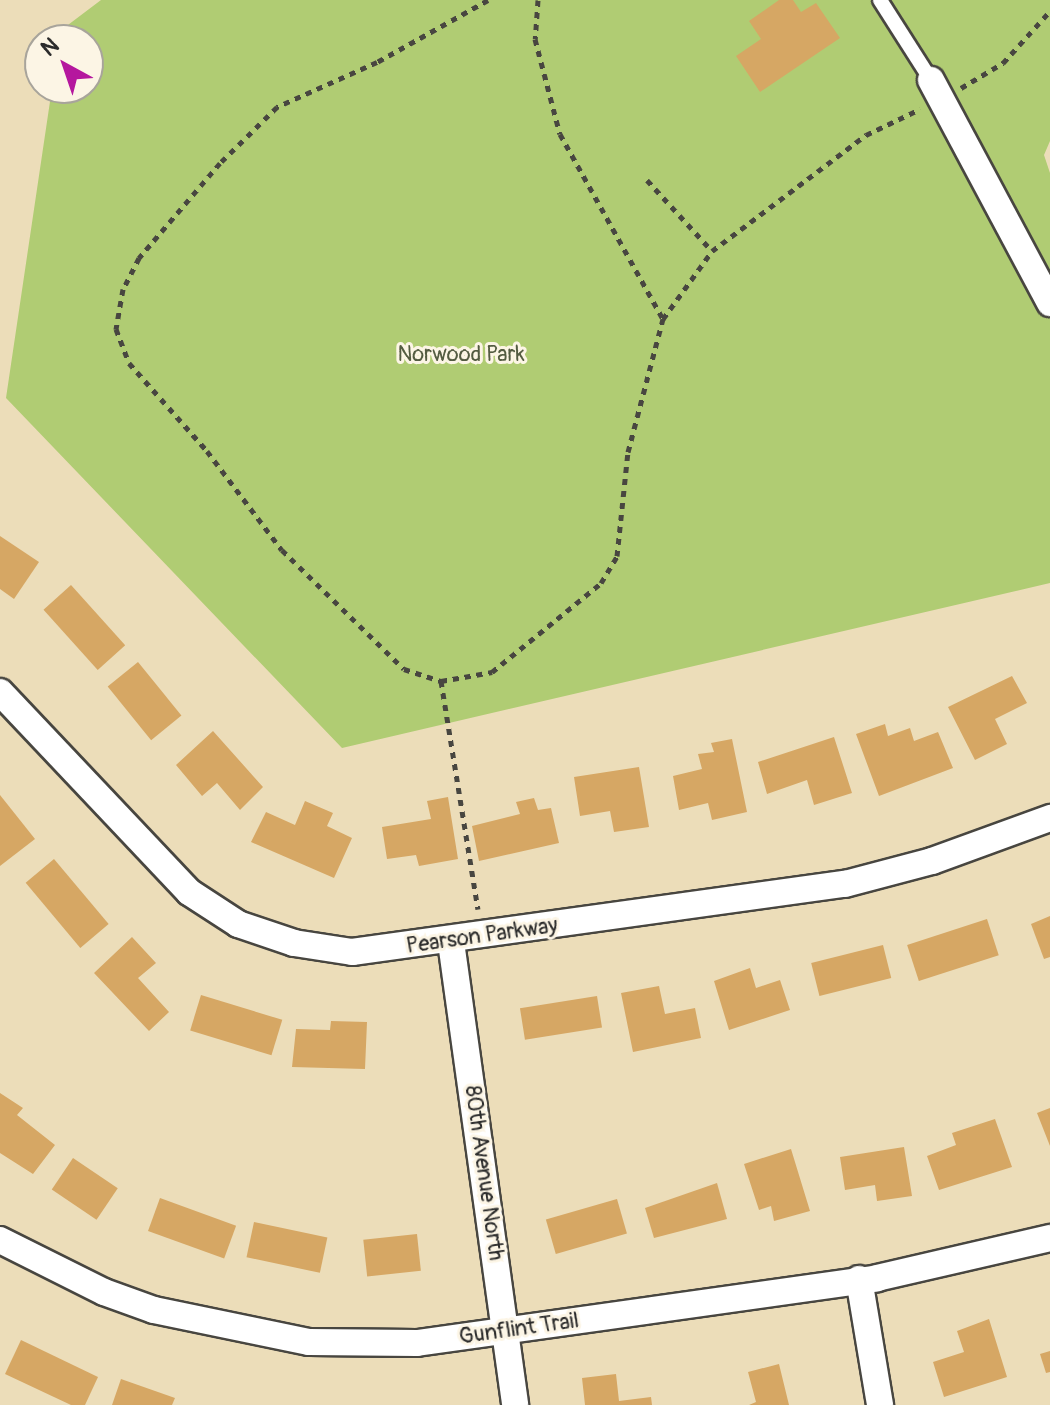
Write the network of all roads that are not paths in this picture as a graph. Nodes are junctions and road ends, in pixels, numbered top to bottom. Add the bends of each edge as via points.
1 (880, 0) edge
2 (936, 89) joint
3 (1050, 303) edge
4 (0, 692) edge
5 (1050, 818) edge
6 (451, 942) junction
7 (1050, 1238) edge
8 (0, 1240) edge
9 (859, 1279) junction
10 (508, 1331) junction
11 (515, 1405) edge
12 (880, 1405) edge

1 - 2 lane
2 - 3 street
4 - 6 street, Pearson Parkway via 41,730 146,852 189,892 238,924 294,943 352,952
5 - 6 street, Pearson Parkway via 932,861 845,884
6 - 10 street, 80th Avenue North
7 - 9 street, Gunflint Trail via 985,1257
8 - 10 street, Gunflint Trail via 117,1297 257,1335 309,1342 417,1343
9 - 10 street, Gunflint Trail
9 - 12 street
10 - 11 street, 80th Avenue North

